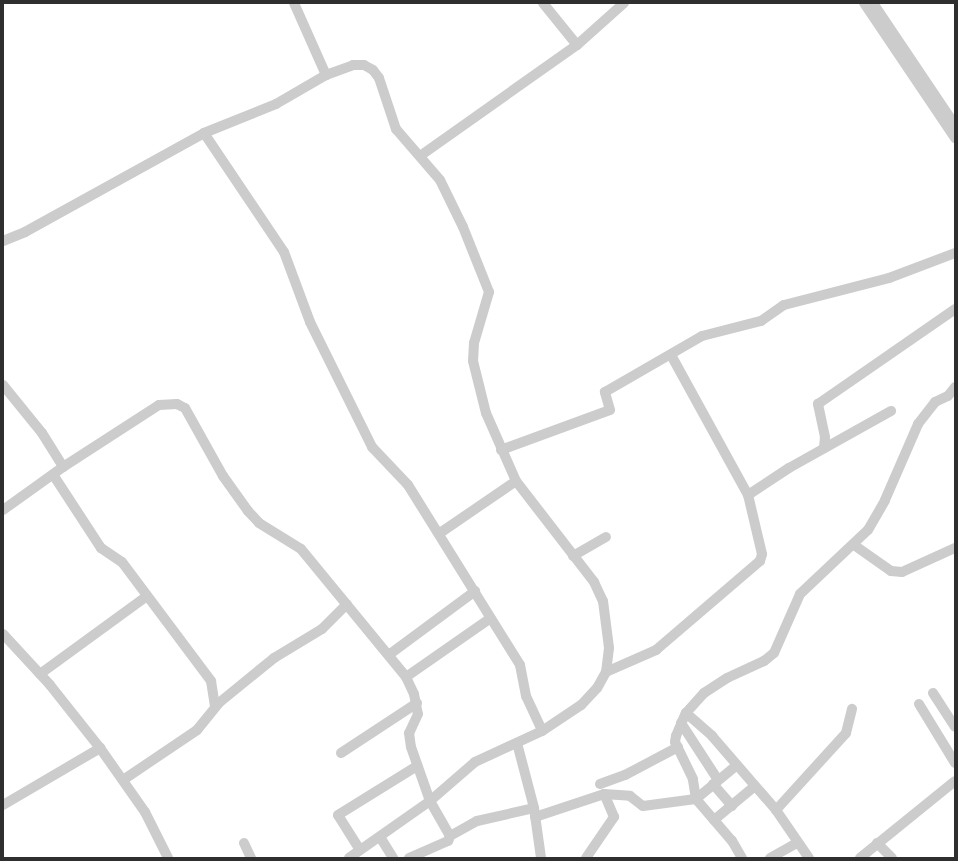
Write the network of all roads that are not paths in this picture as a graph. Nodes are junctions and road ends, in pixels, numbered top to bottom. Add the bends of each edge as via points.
1 (294, 3) edge
2 (543, 3) edge
3 (624, 3) edge
4 (864, 3) edge
5 (873, 3) edge
6 (577, 45) junction
7 (326, 75) junction
8 (938, 106) junction
9 (955, 125) edge
10 (204, 134) junction
11 (955, 138) edge
12 (420, 156) junction
13 (3, 241) edge
14 (955, 253) edge
15 (955, 309) edge
16 (671, 355) junction
17 (3, 385) edge
18 (955, 387) edge
19 (891, 411) dead end
20 (824, 448) junction
21 (501, 450) junction
22 (63, 467) junction
23 (54, 476) junction
24 (516, 481) junction
25 (748, 496) junction
26 (3, 510) edge
27 (440, 533) junction
28 (606, 537) dead end
29 (854, 545) junction
30 (955, 548) edge
31 (573, 556) junction
32 (475, 591) junction
33 (147, 596) junction
34 (347, 604) junction
35 (491, 618) junction
36 (3, 634) edge
37 (390, 654) junction
38 (606, 672) junction
39 (40, 674) junction
40 (406, 677) junction
41 (933, 693) dead end
42 (417, 703) junction
43 (919, 704) dead end
44 (215, 707) junction
45 (852, 709) dead end
46 (686, 713) junction
47 (681, 723) junction
48 (955, 728) edge
49 (542, 731) junction
50 (517, 743) junction
51 (678, 747) junction
52 (100, 748) junction
53 (341, 753) dead end
54 (955, 763) edge
55 (417, 766) junction
56 (737, 766) junction
57 (123, 780) junction
58 (955, 781) edge
59 (716, 782) junction
60 (600, 784) dead end
61 (755, 786) junction
62 (604, 794) junction
63 (696, 799) junction
64 (430, 801) junction
65 (3, 805) edge
66 (732, 806) junction
67 (776, 810) junction
68 (534, 813) junction
69 (714, 820) junction
70 (450, 836) junction
71 (380, 837) junction
72 (244, 843) dead end
73 (796, 843) junction
74 (877, 843) junction
75 (360, 850) junction
76 (168, 858) edge
77 (251, 858) edge
78 (350, 858) edge
79 (393, 858) edge
80 (409, 858) edge
81 (541, 858) edge
82 (586, 858) edge
83 (742, 858) edge
84 (770, 858) edge
85 (809, 858) edge
86 (860, 858) edge
87 (892, 858) edge

1 - 7 street
2 - 6 street
3 - 6 street
4 - 8 street
5 - 8 street
6 - 12 street
7 - 10 street via 276,104
7 - 12 street via 353,65 364,65 373,70 379,78 396,129
8 - 9 street
8 - 11 street
10 - 13 street via 25,232
10 - 27 street via 284,252 310,322 369,443 408,485
12 - 21 street via 440,180 452,202 489,292 474,343 473,361 486,413
14 - 16 street via 889,278 784,305 761,321 714,332
15 - 20 street via 818,404 825,437
16 - 21 street via 605,392 610,410
16 - 25 street
17 - 22 street via 42,433
18 - 29 street via 948,396 935,402 918,424 877,515
19 - 20 street
20 - 25 street
21 - 24 street
22 - 23 street
22 - 34 street via 159,405 177,404 190,416 223,476 248,511 270,530 301,549
23 - 26 street
23 - 33 street via 101,548 122,562
24 - 27 street
24 - 31 street
25 - 38 street via 762,554 760,561 656,650
27 - 32 street
28 - 31 street
29 - 30 street via 891,570 902,572
29 - 46 street via 800,594 774,652 764,661 727,678 704,693
31 - 38 street via 594,582 603,601 609,648
32 - 35 street
32 - 37 street
33 - 39 street
33 - 44 street via 211,682 216,698
34 - 37 street
34 - 44 street via 322,629 274,658
35 - 40 street
35 - 49 street via 520,665 526,696
36 - 39 street
37 - 40 street
38 - 49 street via 597,688 581,705
39 - 52 street
40 - 42 street
41 - 48 street
42 - 53 street
42 - 55 street via 418,714 409,733
43 - 54 street
44 - 57 street via 197,730
45 - 67 street via 846,733
46 - 47 street
46 - 56 street via 712,736
47 - 51 street via 676,736
47 - 59 street
49 - 50 street
50 - 64 street via 475,762
50 - 68 street
51 - 60 street via 625,775
51 - 63 street via 692,779
52 - 57 street
52 - 65 street
55 - 64 street
55 - 75 street via 338,815
56 - 59 street
56 - 61 street
57 - 76 street via 145,812
58 - 74 street
59 - 63 street
59 - 66 street
61 - 66 street
61 - 67 street
62 - 63 street via 630,796 643,806
62 - 68 street
62 - 82 street via 614,817
63 - 69 street
64 - 70 street
64 - 71 street
66 - 69 street
67 - 73 street
68 - 70 street via 478,821
68 - 81 street
69 - 83 street
70 - 80 street via 448,841
71 - 75 street
71 - 79 street
72 - 77 street
73 - 84 street
73 - 85 street
74 - 86 street
74 - 87 street
75 - 78 street

